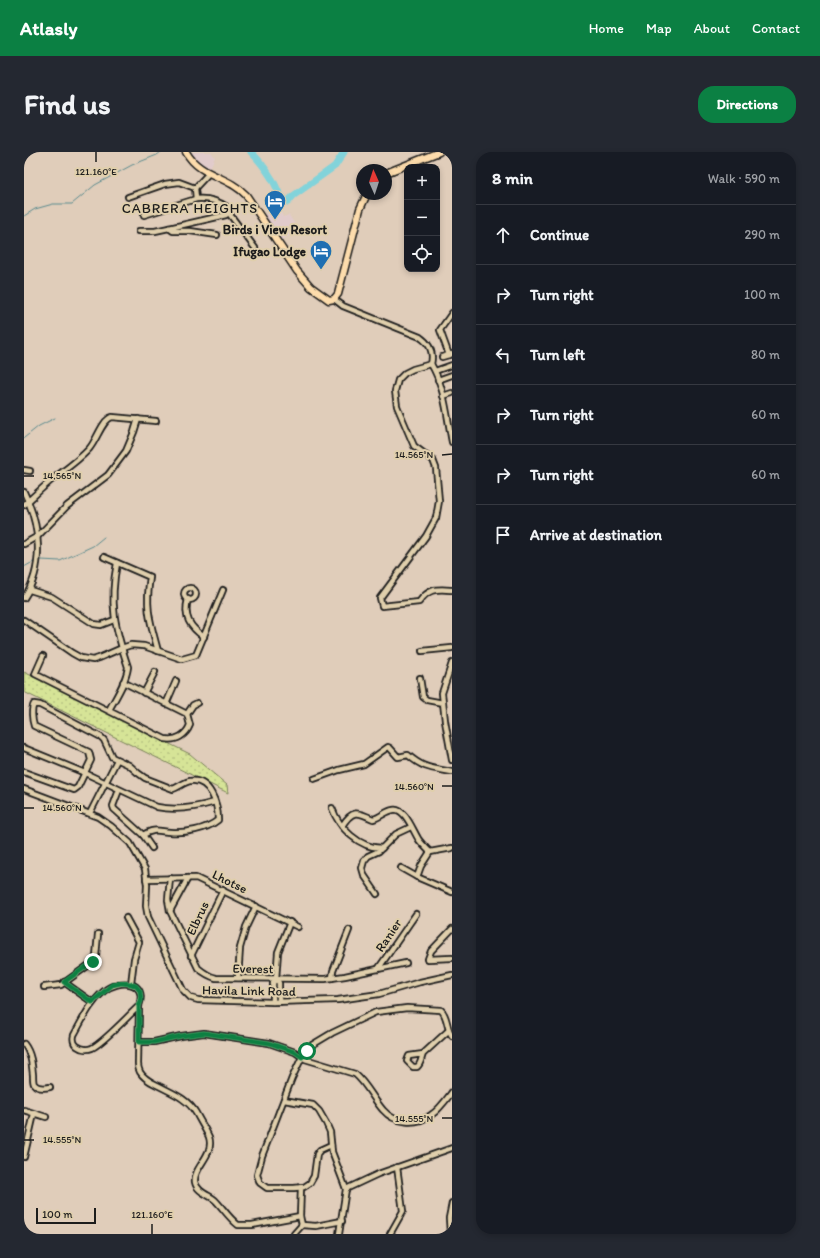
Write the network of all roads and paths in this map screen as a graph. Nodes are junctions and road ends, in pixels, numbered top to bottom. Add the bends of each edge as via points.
1 (186, 152) edge
2 (439, 152) edge
3 (392, 171) edge
4 (209, 173) junction
5 (195, 188) junction
6 (128, 197) dead end
7 (196, 199) junction
8 (364, 200) edge
9 (228, 212) junction
10 (144, 215) dead end
11 (169, 228) junction
12 (140, 231) dead end
13 (216, 235) dead end
14 (255, 248) dead end
15 (334, 299) junction
16 (452, 313) edge
17 (451, 354) edge
18 (442, 357) dead end
19 (431, 364) junction
20 (452, 365) edge
21 (435, 371) junction
22 (452, 375) edge
23 (438, 380) junction
24 (452, 393) edge
25 (443, 396) junction
26 (138, 419) junction
27 (156, 420) dead end
28 (450, 424) edge
29 (452, 442) edge
30 (24, 470) edge
31 (30, 470) dead end
32 (24, 492) edge
33 (28, 501) junction
34 (24, 505) edge
35 (38, 536) junction
36 (24, 544) edge
37 (104, 557) dead end
38 (117, 563) junction
39 (30, 590) junction
40 (223, 590) dead end
41 (452, 590) edge
42 (24, 598) edge
43 (188, 600) dead end
44 (24, 620) edge
45 (114, 620) junction
46 (204, 637) junction
47 (122, 648) junction
48 (452, 648) edge
49 (158, 651) junction
50 (422, 651) dead end
51 (43, 656) dead end
52 (452, 663) edge
53 (155, 672) dead end
54 (420, 678) dead end
55 (176, 681) dead end
56 (123, 682) junction
57 (144, 693) junction
58 (197, 703) dead end
59 (443, 703) junction
60 (166, 704) junction
61 (109, 710) junction
62 (187, 714) junction
63 (450, 742) edge
64 (24, 748) edge
65 (116, 760) junction
66 (452, 760) edge
67 (24, 772) edge
68 (452, 772) edge
69 (85, 773) junction
70 (314, 779) dead end
71 (105, 783) junction
72 (24, 789) edge
73 (119, 790) junction
74 (215, 802) junction
75 (332, 808) dead end
76 (90, 814) junction
77 (342, 826) junction
78 (411, 827) junction
79 (143, 835) junction
80 (152, 848) dead end
81 (382, 848) junction
82 (452, 848) edge
83 (430, 852) junction
84 (401, 868) dead end
85 (418, 877) junction
86 (170, 878) junction
87 (188, 878) junction
88 (146, 879) junction
89 (223, 890) junction
90 (452, 892) edge
91 (377, 894) dead end
92 (256, 906) junction
93 (170, 911) junction
94 (126, 918) dead end
95 (418, 921) dead end
96 (290, 922) junction
97 (298, 927) dead end
98 (452, 930) edge
99 (347, 932) dead end
100 (98, 934) dead end
101 (191, 956) junction
102 (452, 958) edge
103 (406, 963) dead end
104 (378, 969) junction
105 (452, 975) edge
106 (238, 978) junction
107 (332, 978) junction
108 (276, 979) junction
109 (64, 982) junction
110 (131, 984) junction
111 (44, 987) dead end
112 (92, 1002) junction
113 (276, 1002) junction
114 (139, 1006) junction
115 (448, 1031) junction
116 (452, 1036) edge
117 (139, 1042) junction
118 (24, 1044) edge
119 (423, 1054) dead end
120 (302, 1057) junction
121 (50, 1087) dead end
122 (452, 1092) edge
123 (284, 1100) junction
124 (24, 1110) edge
125 (34, 1114) junction
126 (46, 1117) dead end
127 (26, 1139) edge
128 (331, 1145) junction
129 (452, 1148) edge
130 (24, 1156) edge
131 (397, 1167) junction
132 (301, 1187) junction
133 (346, 1189) junction
134 (452, 1203) edge
135 (300, 1216) junction
136 (342, 1221) junction
137 (302, 1225) junction
138 (294, 1234) edge
139 (340, 1234) edge
140 (390, 1234) edge
141 (450, 1234) edge

1 - 4 main road via 192,161
2 - 3 main road
4 - 5 street
4 - 15 main road via 240,188 297,271 322,296 329,300
5 - 6 street via 179,182 165,184
5 - 7 street
7 - 9 street via 222,203
7 - 10 street
8 - 15 main road via 338,294
9 - 11 street via 226,215
9 - 14 street
11 - 12 street
11 - 13 street via 173,231
15 - 19 street via 356,312 420,337 430,346
16 - 17 street via 440,330
17 - 18 street
19 - 21 street
19 - 41 street via 405,373 398,380 395,391 397,406 414,446 433,460 436,468 439,501 436,518 426,536 380,598 382,606 400,605 419,602 425,594 435,589
20 - 21 street
21 - 23 street
22 - 23 street
23 - 25 street
24 - 25 street
25 - 28 street
26 - 27 street
26 - 33 street via 108,418 95,441 84,453
26 - 35 street via 126,451 108,475 60,512
28 - 29 street
30 - 31 street
32 - 33 street
33 - 34 street
33 - 35 street
35 - 36 street
35 - 39 street via 37,565
37 - 38 street
38 - 45 street via 112,593
38 - 49 street via 150,577 147,610
39 - 42 street
39 - 45 street via 52,597 94,624
40 - 46 street
43 - 46 street via 187,618
44 - 47 street via 81,658 93,660
45 - 47 street
46 - 49 street via 196,655 191,657 182,659
47 - 49 street via 138,645
47 - 56 street via 128,667
48 - 50 street
51 - 61 street via 35,674
52 - 59 street via 442,693
53 - 57 street
54 - 59 street via 422,697
55 - 60 street
56 - 57 street
56 - 61 street
57 - 60 street
58 - 62 street
59 - 63 street
60 - 62 street
61 - 62 street via 171,740 177,739 188,730 190,725
63 - 66 street
64 - 69 street
65 - 69 street via 101,736 34,704 34,726 89,752 91,760
65 - 71 street
65 - 74 street via 129,765 145,778 173,789 192,781 199,782 209,789
67 - 69 street via 74,790
68 - 70 street via 428,768 408,755 398,757 388,747 364,764
69 - 71 street
71 - 73 street
71 - 76 street
72 - 76 street, Havila Link Road
73 - 74 street via 168,809 198,807
73 - 79 street via 114,809
74 - 79 street via 218,820 213,824 189,831 150,830
75 - 77 street
76 - 88 street, Havila Link Road via 111,826 130,843 142,862
77 - 78 street via 348,817 354,814 363,813 373,818 398,810 406,817
77 - 81 street via 358,839
78 - 81 street via 396,834
78 - 83 street
79 - 80 street
81 - 91 street via 368,856 362,868
82 - 83 street
83 - 85 street via 420,866
84 - 85 street
85 - 90 street
86 - 87 street, Lhotse
86 - 88 street, Lhotse
86 - 93 street, Everest
87 - 89 street, Lhotse via 202,880
87 - 93 street
88 - 113 street, Havila Link Road via 148,917 186,994 198,1000
89 - 92 street, Lhotse
89 - 101 street, Elbrus
92 - 96 street, Lhotse
92 - 106 street via 242,942
93 - 101 street, Everest
94 - 110 street via 139,942
95 - 104 street, Ranier via 415,916
96 - 97 street, Lhotse
96 - 108 street via 278,952
98 - 102 street via 431,951 428,959
99 - 107 street
100 - 109 street via 93,962
101 - 106 street, Everest via 205,974 216,978
103 - 104 street, Everest
104 - 107 street, Everest
105 - 113 street, Havila Link Road via 369,996 323,1002
106 - 108 street, Everest
107 - 108 street, Everest
108 - 113 street via 279,983
109 - 111 street
109 - 112 street
110 - 112 street via 112,985
110 - 114 street via 140,991
112 - 114 street via 73,1039 76,1045 84,1049 92,1048
114 - 117 street
115 - 116 street
115 - 119 street
115 - 120 street via 441,1010 407,1008 376,1012 322,1038
117 - 120 street via 154,1042 204,1033 269,1043
117 - 135 street via 140,1072 148,1080 183,1098 191,1106 210,1138 210,1150 201,1163 195,1182 201,1191 215,1200 238,1225 252,1225
118 - 121 street via 32,1060 34,1083 43,1088
120 - 122 street via 355,1074 361,1078 383,1111 398,1120 417,1121 431,1115
120 - 123 street
123 - 128 street via 313,1105 326,1123
123 - 132 street via 257,1175 260,1183 267,1188
124 - 125 street
125 - 126 street
125 - 127 street
127 - 130 street
128 - 132 street via 317,1154 314,1176 310,1183
128 - 133 street
129 - 131 street
131 - 133 street
131 - 140 street via 403,1211
132 - 135 street
133 - 136 street
134 - 141 street via 449,1218
135 - 137 street
136 - 137 street via 316,1226
136 - 139 street
137 - 138 street

